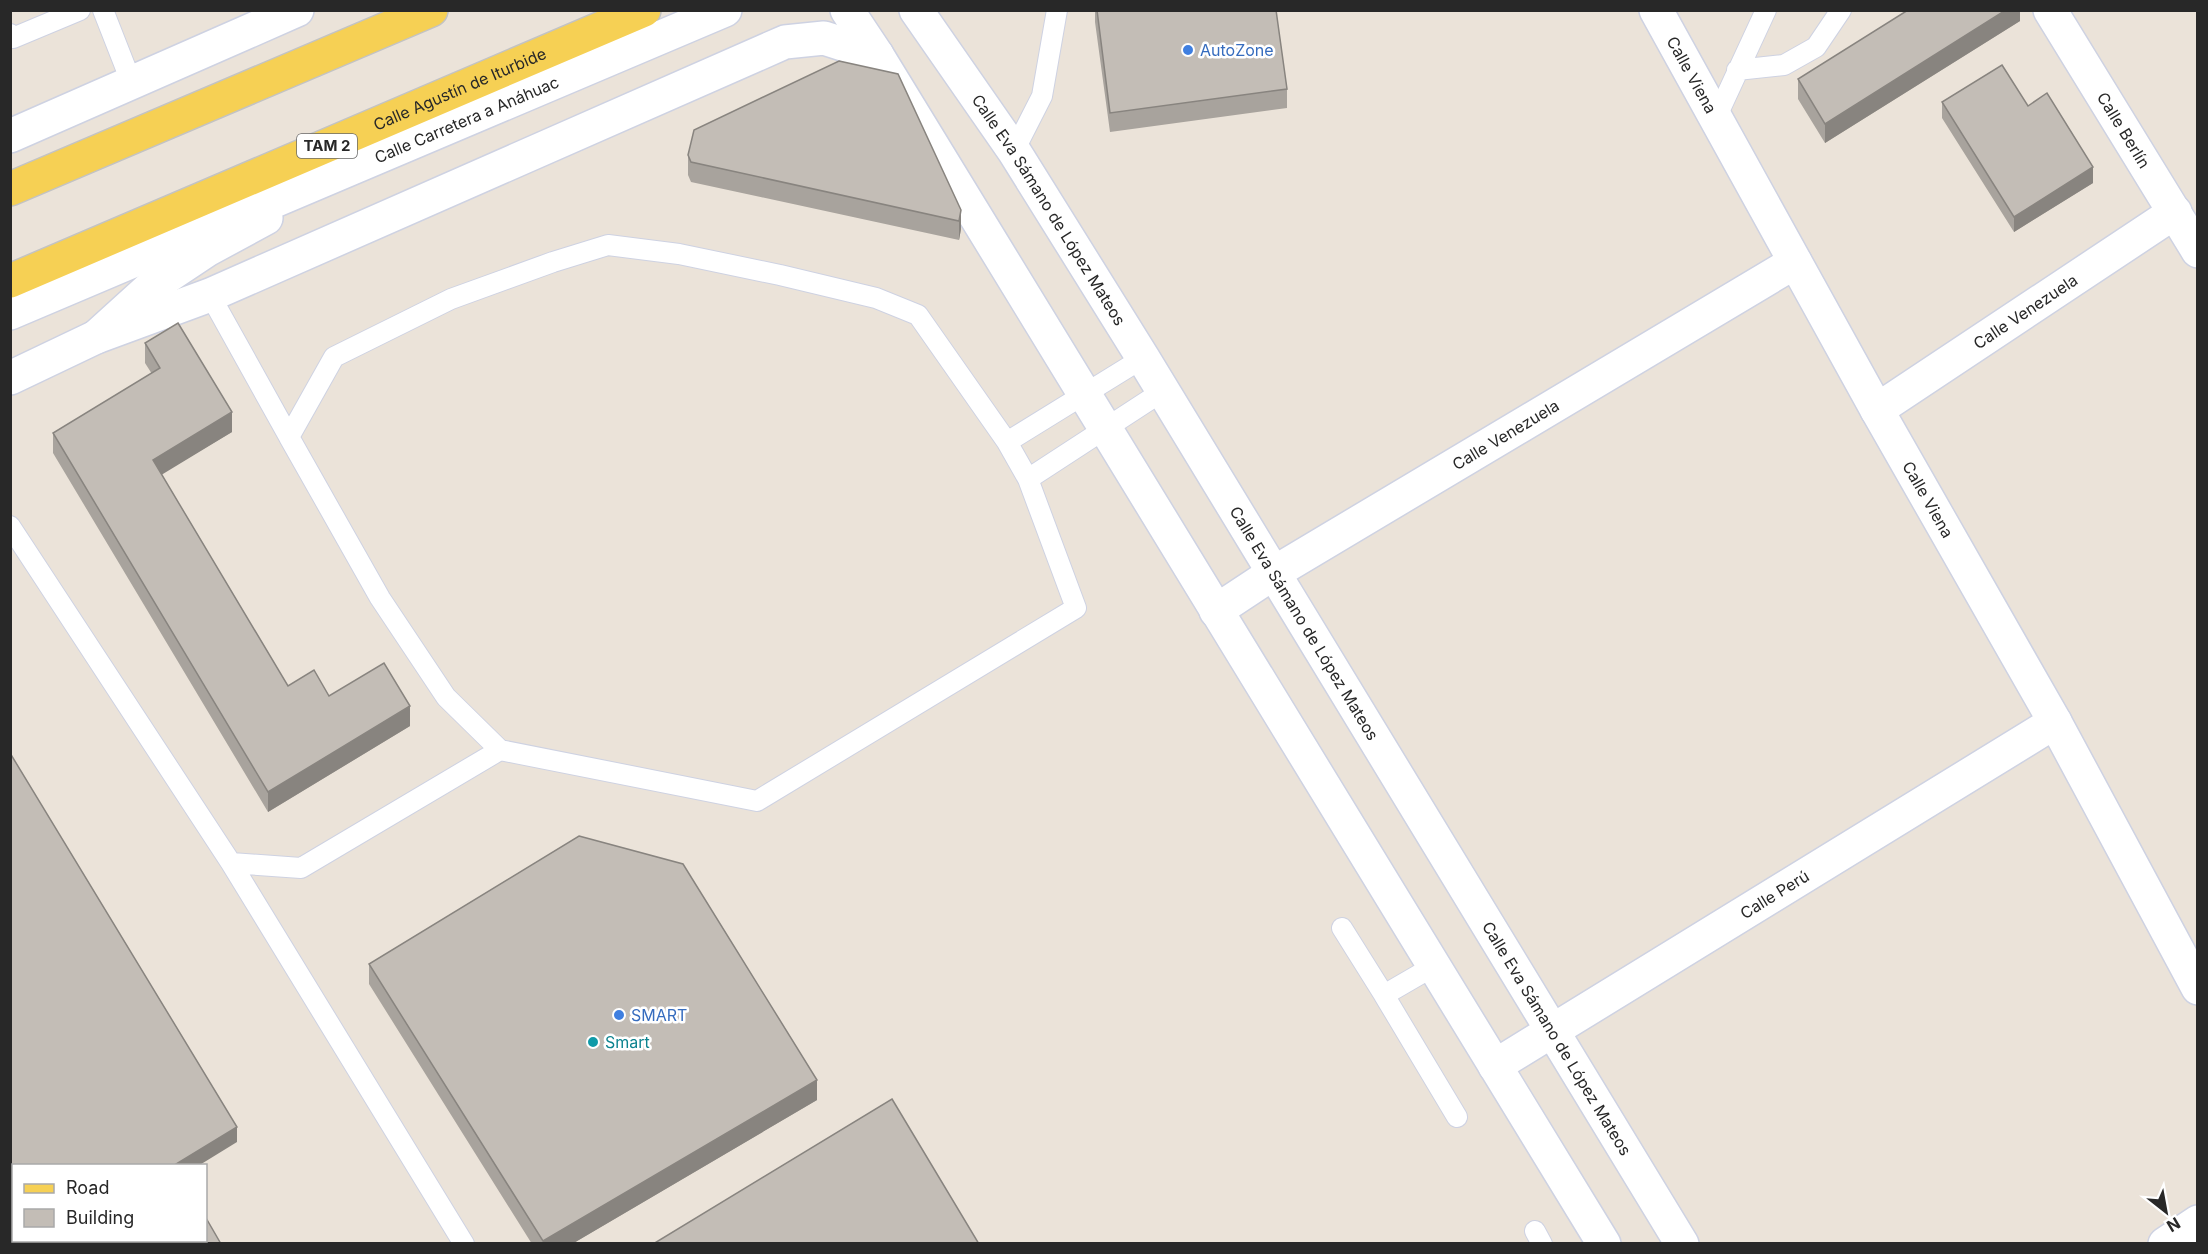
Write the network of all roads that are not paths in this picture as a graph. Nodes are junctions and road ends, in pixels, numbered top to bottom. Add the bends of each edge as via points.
1 (80, 10) edge
2 (103, 10) edge
3 (431, 10) edge
4 (644, 10) edge
5 (725, 10) edge
6 (847, 10) edge
7 (1057, 10) edge
8 (1656, 10) edge
9 (1766, 10) edge
10 (1841, 10) edge
11 (2050, 10) edge
12 (916, 11) edge
13 (288, 12) edge
14 (10, 34) edge
15 (877, 55) junction
16 (1737, 70) junction
17 (132, 84) junction
18 (1716, 118) junction
19 (10, 136) edge
20 (1014, 152) junction
21 (342, 171) junction
22 (10, 189) edge
23 (2175, 212) junction
24 (2198, 251) edge
25 (1795, 262) junction
26 (10, 281) edge
27 (210, 295) junction
28 (10, 313) edge
29 (96, 337) junction
30 (1143, 358) junction
31 (10, 378) edge
32 (1163, 391) junction
33 (1084, 393) junction
34 (1877, 410) junction
35 (1105, 429) junction
36 (289, 437) junction
37 (1007, 442) junction
38 (1028, 479) junction
39 (10, 526) edge
40 (1272, 574) junction
41 (1216, 611) junction
42 (2055, 722) junction
43 (500, 750) junction
44 (231, 863) junction
45 (1342, 928) dead end
46 (1434, 966) junction
47 (2198, 988) edge
48 (1384, 995) junction
49 (1551, 1031) junction
50 (1495, 1066) junction
51 (1457, 1117) dead end
52 (2198, 1222) edge
53 (464, 1244) edge
54 (1604, 1244) edge
55 (1682, 1244) edge
56 (2165, 1244) edge

1 - 14 lane via 13,38
2 - 17 lane
3 - 22 main road
4 - 26 main road, Calle Agustín de Iturbide / TAM 2
5 - 21 street, Calle Carretera a Anáhuac
6 - 15 street
7 - 20 lane via 1042,96
8 - 18 street, Calle Viena
9 - 16 lane
10 - 16 lane via 1816,47 1784,65
11 - 23 street, Calle Berlín
12 - 20 street, Calle Eva Sámano de López Mateos
13 - 17 street
15 - 27 street via 824,38 785,42
15 - 33 street
16 - 18 lane
17 - 19 street
18 - 25 street, Calle Viena
20 - 30 street, Calle Eva Sámano de López Mateos
21 - 28 street, Calle Carretera a Anáhuac
21 - 29 street via 150,288
23 - 24 street, Calle Berlín
23 - 34 street, Calle Venezuela
25 - 34 street, Calle Viena
25 - 40 street, Calle Venezuela
27 - 29 street
27 - 36 lane
29 - 31 street
30 - 32 street, Calle Eva Sámano de López Mateos
30 - 33 lane
32 - 35 lane
32 - 40 street, Calle Eva Sámano de López Mateos
33 - 35 street
33 - 37 lane
34 - 42 street, Calle Viena
35 - 38 lane
35 - 41 street
36 - 37 lane via 334,357 451,299 608,245 679,254 780,275 876,298 918,315
36 - 43 lane via 386,608 446,697
37 - 38 lane
38 - 43 lane via 1076,608 757,801
39 - 44 lane
40 - 41 street, Calle Venezuela
40 - 49 street, Calle Eva Sámano de López Mateos
41 - 46 street
42 - 47 street, Calle Viena
42 - 49 street, Calle Perú
43 - 44 lane via 301,868
44 - 53 lane
45 - 48 lane
46 - 48 lane
46 - 50 street
48 - 51 lane
49 - 50 street, Calle Perú
49 - 55 street, Calle Eva Sámano de López Mateos
50 - 54 street
52 - 56 street

